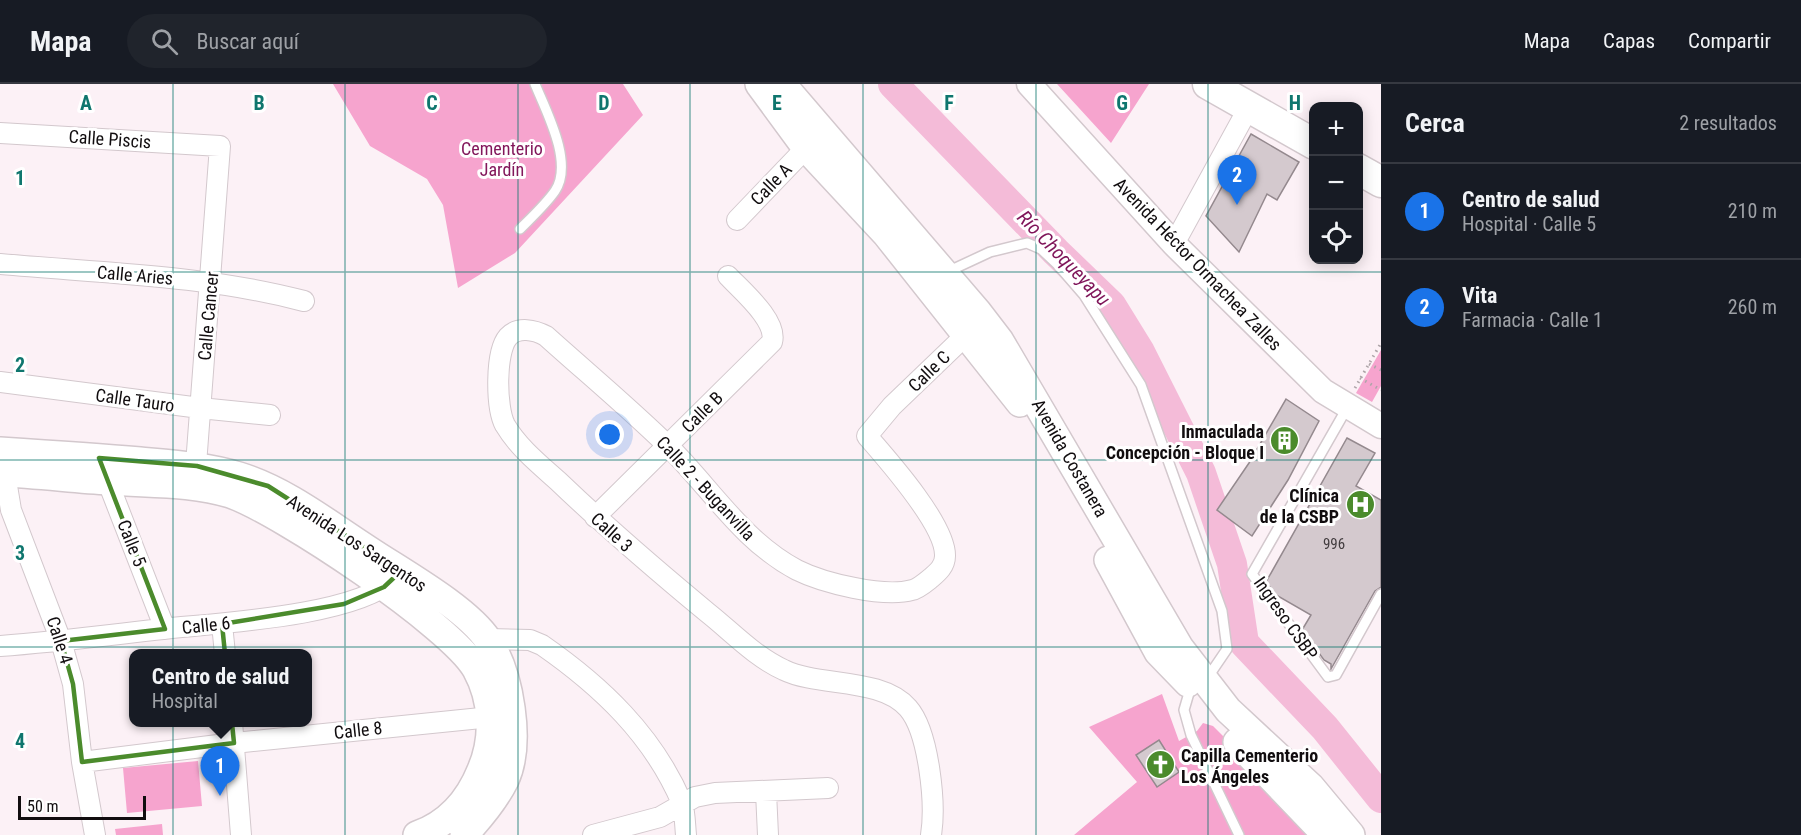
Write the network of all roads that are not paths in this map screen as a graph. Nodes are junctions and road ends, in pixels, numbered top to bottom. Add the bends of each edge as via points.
1 (535, 84) edge
2 (759, 84) edge
3 (782, 84) edge
4 (1029, 84) edge
5 (1208, 84) edge
6 (1249, 107) junction
7 (0, 134) edge
8 (1309, 141) edge
9 (220, 146) joint
10 (806, 148) junction
11 (1363, 171) edge
12 (1381, 182) edge
13 (737, 220) dead end
14 (520, 229) dead end
15 (1174, 244) junction
16 (0, 264) edge
17 (945, 273) junction
18 (728, 276) dead end
19 (211, 282) junction
20 (303, 300) dead end
21 (966, 335) junction
22 (508, 337) joint
23 (0, 382) edge
24 (200, 408) junction
25 (1347, 408) junction
26 (270, 415) dead end
27 (1381, 426) edge
28 (668, 446) junction
29 (2, 462) edge
30 (103, 469) junction
31 (195, 476) junction
32 (595, 517) junction
33 (393, 579) junction
34 (930, 579) joint
35 (1381, 594) edge
36 (222, 624) junction
37 (165, 628) junction
38 (488, 639) junction
39 (61, 641) junction
40 (0, 646) edge
41 (224, 649) edge
42 (1197, 684) junction
43 (491, 717) junction
44 (232, 727) edge
45 (234, 743) junction
46 (82, 762) junction
47 (828, 788) dead end
48 (766, 792) junction
49 (682, 804) junction
50 (95, 835) edge
51 (242, 835) edge
52 (417, 835) edge
53 (465, 835) edge
54 (593, 835) edge
55 (686, 835) edge
56 (768, 835) edge
57 (931, 835) edge
58 (1239, 835) edge
59 (1326, 835) edge
60 (1351, 835) edge

1 - 14 lane via 562,157 562,176 556,190
2 - 10 main road, Avenida Costanera
3 - 17 main road, Avenida Costanera
4 - 15 street, Avenida Héctor Ormachea Zalles
5 - 6 main road
6 - 8 main road
6 - 15 street
7 - 9 street, Calle Piscis
9 - 19 street, Calle Cancer
10 - 13 street, Calle A
10 - 21 main road, Avenida Costanera via 886,234
11 - 12 main road
15 - 25 street, Avenida Héctor Ormachea Zalles via 1323,391
16 - 19 street, Calle Aries
17 - 42 main road, Avenida Costanera via 1000,341
17 - 42 lane via 990,252 1027,243 1041,249 1084,295 1141,385 1222,611 1227,649
18 - 28 street, Calle B via 773,328 773,338
19 - 20 street, Calle Aries
19 - 24 street, Calle Cancer
21 - 34 street, Calle C via 892,406 867,436 909,483 940,538 945,556 941,570
21 - 42 main road, Avenida Costanera via 1016,395 1158,652
22 - 28 street, Calle 2 - Buganvilla via 526,330 546,336
22 - 32 street, Calle 3 via 502,350 498,404 504,422 514,440
23 - 24 street, Calle Tauro
24 - 26 street, Calle Tauro
24 - 31 street, Calle Cancer
25 - 27 street, Avenida Héctor Ormachea Zalles
25 - 35 lane, Ingreso CSBP via 1252,574 1328,676 1336,675
28 - 32 street, Calle B
28 - 34 street, Calle 2 - Buganvilla via 759,544 797,570 833,584 868,590 913,590
29 - 30 main road, Avenida Los Sargentos
29 - 39 street, Calle 4 via 11,510
30 - 31 main road, Avenida Los Sargentos
30 - 37 street, Calle 5
31 - 33 main road, Avenida Los Sargentos via 237,475 268,486
32 - 57 street, Calle 3 via 761,657 784,671 875,690 896,698 908,708 921,731 926,753
33 - 36 street, Calle 6 via 344,604
33 - 38 main road, Avenida Los Sargentos via 472,622
33 - 43 main road, Avenida Los Sargentos via 460,647 479,676
36 - 37 street, Calle 6
36 - 41 street
37 - 39 street, Calle 6
38 - 49 street via 530,640 542,645 605,693 631,719
38 - 53 main road, Avenida Los Sargentos via 502,670 511,707 512,743 506,778
39 - 40 street, Calle 6
39 - 46 street, Calle 4 via 74,684
42 - 58 lane via 1184,710 1191,735
42 - 59 main road, Avenida Costanera via 1243,748
42 - 60 main road, Avenida Costanera via 1311,787
43 - 45 street, Calle 8
43 - 52 main road, Avenida Los Sargentos via 486,759 473,790 458,809 431,830
44 - 45 street
45 - 46 street, Calle 8
45 - 51 street
46 - 50 street, Calle 4
47 - 48 street
48 - 49 street via 715,793
48 - 56 street
49 - 54 street via 640,825
49 - 55 street

